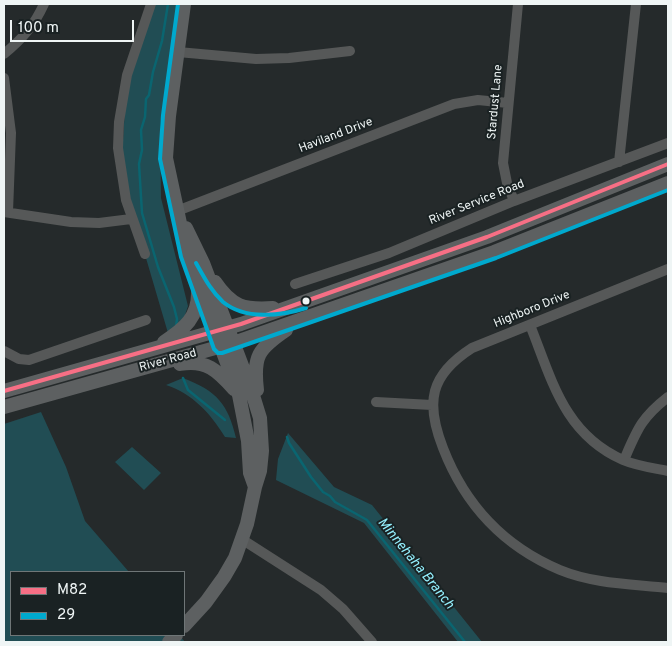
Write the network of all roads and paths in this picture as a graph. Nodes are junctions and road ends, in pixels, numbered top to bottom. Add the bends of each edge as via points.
1 (44, 4) edge
2 (151, 4) edge
3 (184, 4) edge
4 (518, 4) edge
5 (636, 4) edge
6 (350, 51) dead end
7 (178, 52) junction
8 (4, 54) edge
9 (4, 78) edge
10 (508, 103) junction
11 (668, 143) edge
12 (619, 162) junction
13 (668, 164) edge
14 (668, 183) edge
15 (514, 201) junction
16 (177, 211) junction
17 (6, 212) edge
18 (132, 219) junction
19 (145, 254) dead end
20 (203, 263) junction
21 (668, 269) edge
22 (295, 284) dead end
23 (198, 287) junction
24 (290, 306) junction
25 (330, 309) junction
26 (146, 320) dead end
27 (530, 325) junction
28 (222, 330) junction
29 (227, 345) junction
30 (4, 350) edge
31 (152, 350) junction
32 (140, 369) junction
33 (4, 390) edge
34 (239, 395) junction
35 (668, 396) edge
36 (376, 402) dead end
37 (432, 405) junction
38 (4, 407) edge
39 (260, 418) junction
40 (624, 460) junction
41 (668, 471) edge
42 (254, 487) junction
43 (243, 540) junction
44 (668, 588) edge
45 (185, 625) edge
46 (372, 642) edge

1 - 8 street via 22,39
2 - 18 street via 127,75 119,122 121,173
3 - 7 main road
4 - 10 street, Stardust Lane
5 - 12 street
6 - 7 street via 256,59
7 - 16 main road via 166,158
9 - 17 street via 11,133
10 - 15 street, Stardust Lane via 503,163
10 - 16 street, Haviland Drive via 478,100 454,104
11 - 12 street, River Service Road
12 - 15 street, River Service Road
13 - 24 main road, River Road via 487,237
14 - 25 main road, River Road via 494,252
15 - 22 street, River Service Road via 389,252
16 - 20 main road
16 - 23 main road
17 - 18 street via 71,222
18 - 19 street
20 - 24 main road via 233,303 249,308
20 - 28 main road
21 - 27 street, Highboro Drive
23 - 28 main road
23 - 31 main road via 191,320
24 - 28 main road, River Road
25 - 29 main road, River Road
25 - 39 main road via 293,326 270,341 260,353 255,369
26 - 30 street via 30,360 19,359
27 - 37 street, Highboro Drive via 472,348 456,358 438,381
27 - 40 street via 570,418 595,444
28 - 29 main road
28 - 31 main road, River Road
29 - 32 main road, River Road
29 - 34 main road
29 - 39 main road
31 - 33 main road, River Road
32 - 34 main road via 197,363 216,370
32 - 38 main road, River Road
34 - 42 main road
35 - 40 street via 641,423
36 - 37 street
37 - 44 street via 435,428 451,469 463,491 495,529 530,555 561,570 592,580
39 - 42 main road via 262,451
40 - 41 street
42 - 43 main road
43 - 45 main road via 224,577
43 - 46 street via 321,590

